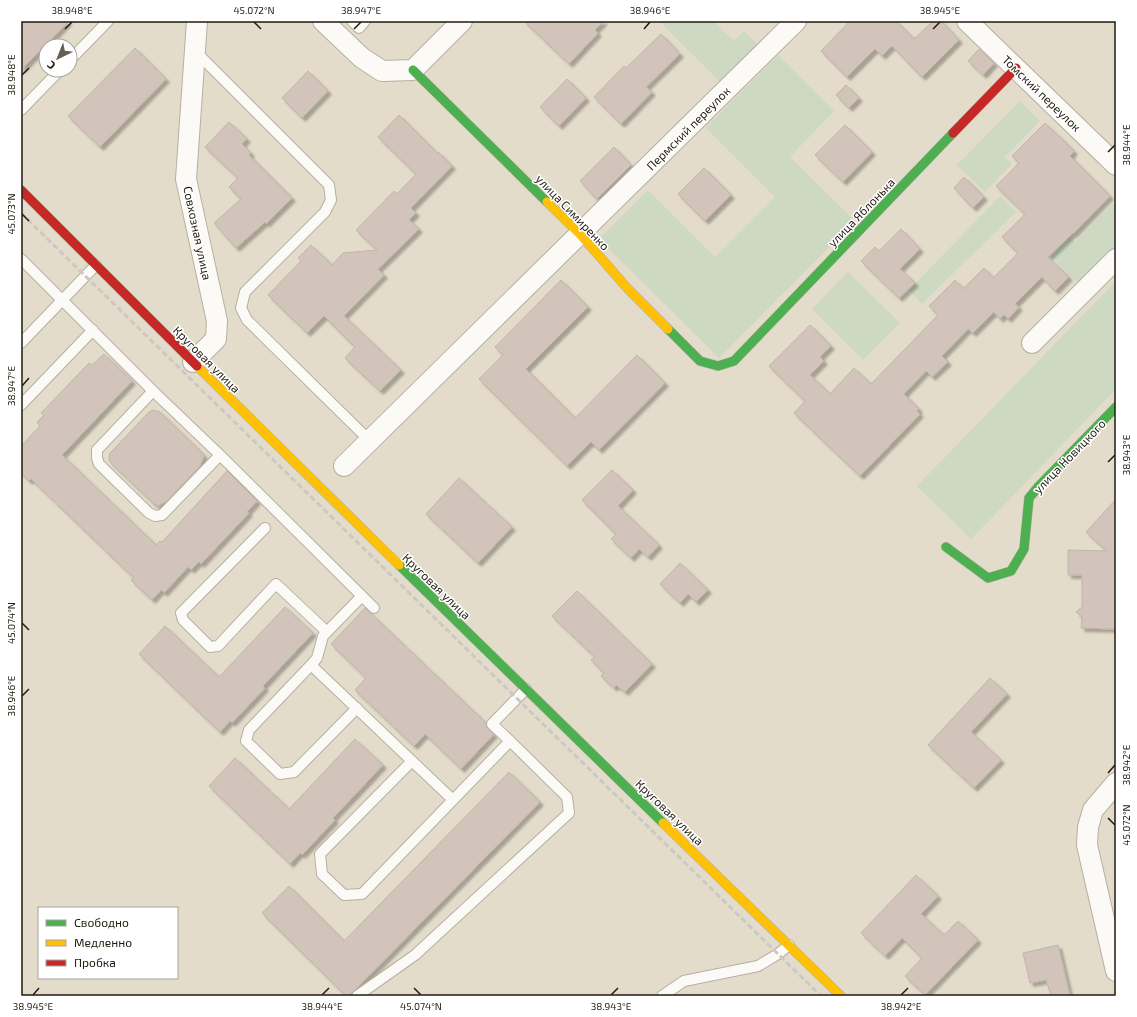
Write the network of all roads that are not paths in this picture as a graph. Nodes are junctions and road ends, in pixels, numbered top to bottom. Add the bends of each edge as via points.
1 (108, 21) edge
2 (197, 21) edge
3 (323, 21) edge
4 (352, 21) edge
5 (365, 21) edge
6 (462, 21) edge
7 (796, 21) edge
8 (967, 21) edge
9 (194, 51) junction
10 (78, 52) edge
11 (1016, 68) junction
12 (413, 70) junction
13 (52, 78) edge
14 (21, 110) edge
15 (1116, 165) edge
16 (21, 190) edge
17 (580, 234) junction
18 (21, 259) edge
19 (1116, 259) edge
20 (96, 265) junction
21 (62, 299) junction
22 (93, 330) junction
23 (21, 343) edge
24 (1032, 343) dead end
25 (193, 362) junction
26 (718, 366) joint
27 (153, 391) junction
28 (21, 405) edge
29 (1116, 407) edge
30 (369, 440) junction
31 (220, 455) junction
32 (344, 466) dead end
33 (265, 528) dead end
34 (946, 547) dead end
35 (362, 596) junction
36 (374, 608) dead end
37 (327, 632) junction
38 (311, 665) junction
39 (526, 689) junction
40 (357, 708) junction
41 (510, 741) junction
42 (412, 760) junction
43 (1116, 783) edge
44 (453, 800) junction
45 (789, 945) junction
46 (1116, 971) edge
47 (357, 996) edge
48 (662, 996) edge
49 (841, 996) edge

1 - 10 lane
2 - 9 street, Совхозная улица
3 - 12 street via 362,58 382,71
4 - 5 lane via 359,28
6 - 12 street
7 - 17 street, Пермский переулок
8 - 11 street, Томский переулок
9 - 25 street, Совхозная улица via 186,179 217,321 216,339
9 - 30 lane via 329,185 331,200 325,212 245,292 241,308 247,320
11 - 15 street, Томский переулок
11 - 26 street, улица Яблонька via 734,361
12 - 17 street, улица Симиренко
13 - 14 lane
16 - 20 street, Круговая улица
17 - 26 street, улица Симиренко via 628,289 700,361
17 - 30 street, Пермский переулок
18 - 21 lane
19 - 24 street
20 - 21 lane
20 - 25 street, Круговая улица
21 - 22 lane
21 - 23 lane
22 - 27 lane
22 - 28 lane
25 - 39 street, Круговая улица
27 - 31 lane
27 - 31 lane via 97,450 96,458 99,464 149,513 155,516 162,515
29 - 34 street, улица Новицкого via 1029,498 1024,549 1011,571 988,578
30 - 32 street, Пермский переулок
31 - 35 lane
33 - 37 lane via 181,613 183,620 210,646 218,646 276,584
35 - 36 lane
35 - 37 lane
37 - 38 lane via 323,636 317,658
38 - 40 lane
38 - 40 lane via 249,730 246,741 280,774 294,772
39 - 41 lane via 492,724
39 - 45 street, Круговая улица
40 - 42 lane
41 - 44 lane
41 - 47 lane via 567,797 570,813 416,955
42 - 44 lane
42 - 44 lane via 320,854 322,874 344,895 362,894
43 - 46 street via 1093,810 1088,827 1087,845
45 - 48 lane via 758,966 684,981
45 - 49 street, Круговая улица

